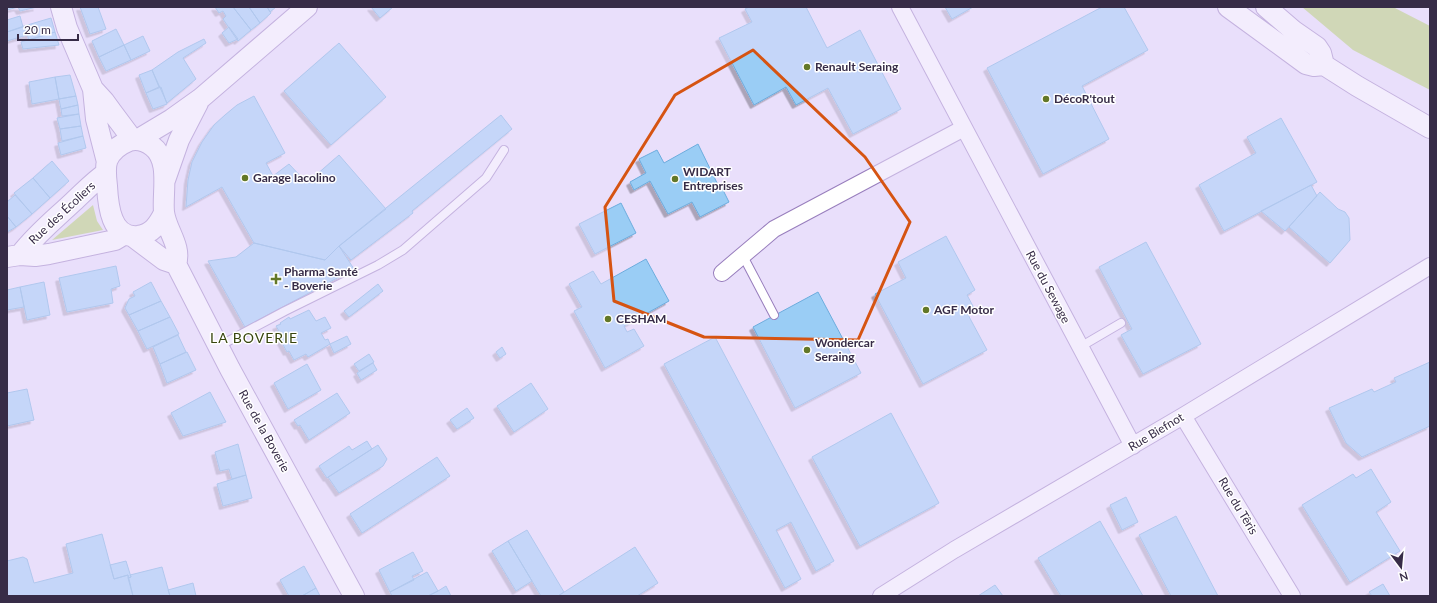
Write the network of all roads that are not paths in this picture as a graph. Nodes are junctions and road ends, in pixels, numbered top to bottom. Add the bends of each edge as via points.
1 (61, 7) edge
2 (307, 7) edge
3 (900, 7) edge
4 (1228, 7) edge
5 (1266, 7) edge
6 (1324, 65) junction
7 (93, 89) junction
8 (200, 99) junction
9 (964, 128) junction
10 (1430, 128) edge
11 (135, 140) junction
12 (504, 150) dead end
13 (107, 167) junction
14 (164, 183) junction
15 (164, 213) junction
16 (128, 235) junction
17 (13, 256) edge
18 (743, 256) junction
19 (176, 264) junction
20 (1430, 266) edge
21 (722, 273) dead end
22 (774, 315) dead end
23 (1121, 324) dead end
24 (218, 346) junction
25 (1080, 347) junction
26 (1184, 416) junction
27 (1133, 446) junction
28 (354, 596) edge
29 (881, 596) edge
30 (1292, 596) edge

1 - 7 street, Rue de la Boverie
2 - 8 street
3 - 9 street, Rue du Sewage
4 - 6 street via 1306,64
5 - 6 street via 1317,47
6 - 10 street
7 - 11 street, Rue de la Boverie
7 - 13 street, Rue de la Boverie via 96,119
8 - 11 street
8 - 14 street via 179,140
9 - 18 street via 774,229
9 - 25 street, Rue du Sewage
11 - 13 street via 117,147 111,154
11 - 14 street, Rue de la Boverie via 154,147 161,158
12 - 24 lane via 486,178 403,250
13 - 16 street, Rue de la Boverie via 109,210 113,222
13 - 17 street, Rue des Écoliers
14 - 15 street, Rue de la Boverie
15 - 16 street via 159,224 151,231 140,235
15 - 19 street, Rue de la Boverie via 177,251
16 - 17 street, Rue des Écoliers via 49,254
16 - 19 street, Rue de la Boverie via 164,260
18 - 21 street
18 - 22 lane
19 - 24 street, Rue de la Boverie
20 - 26 street, Rue Biefnot
23 - 25 lane
24 - 28 street, Rue de la Boverie
25 - 27 street, Rue du Sewage
26 - 27 street, Rue Biefnot
26 - 30 street, Rue du Têris
27 - 29 street, Rue Biefnot via 954,550

